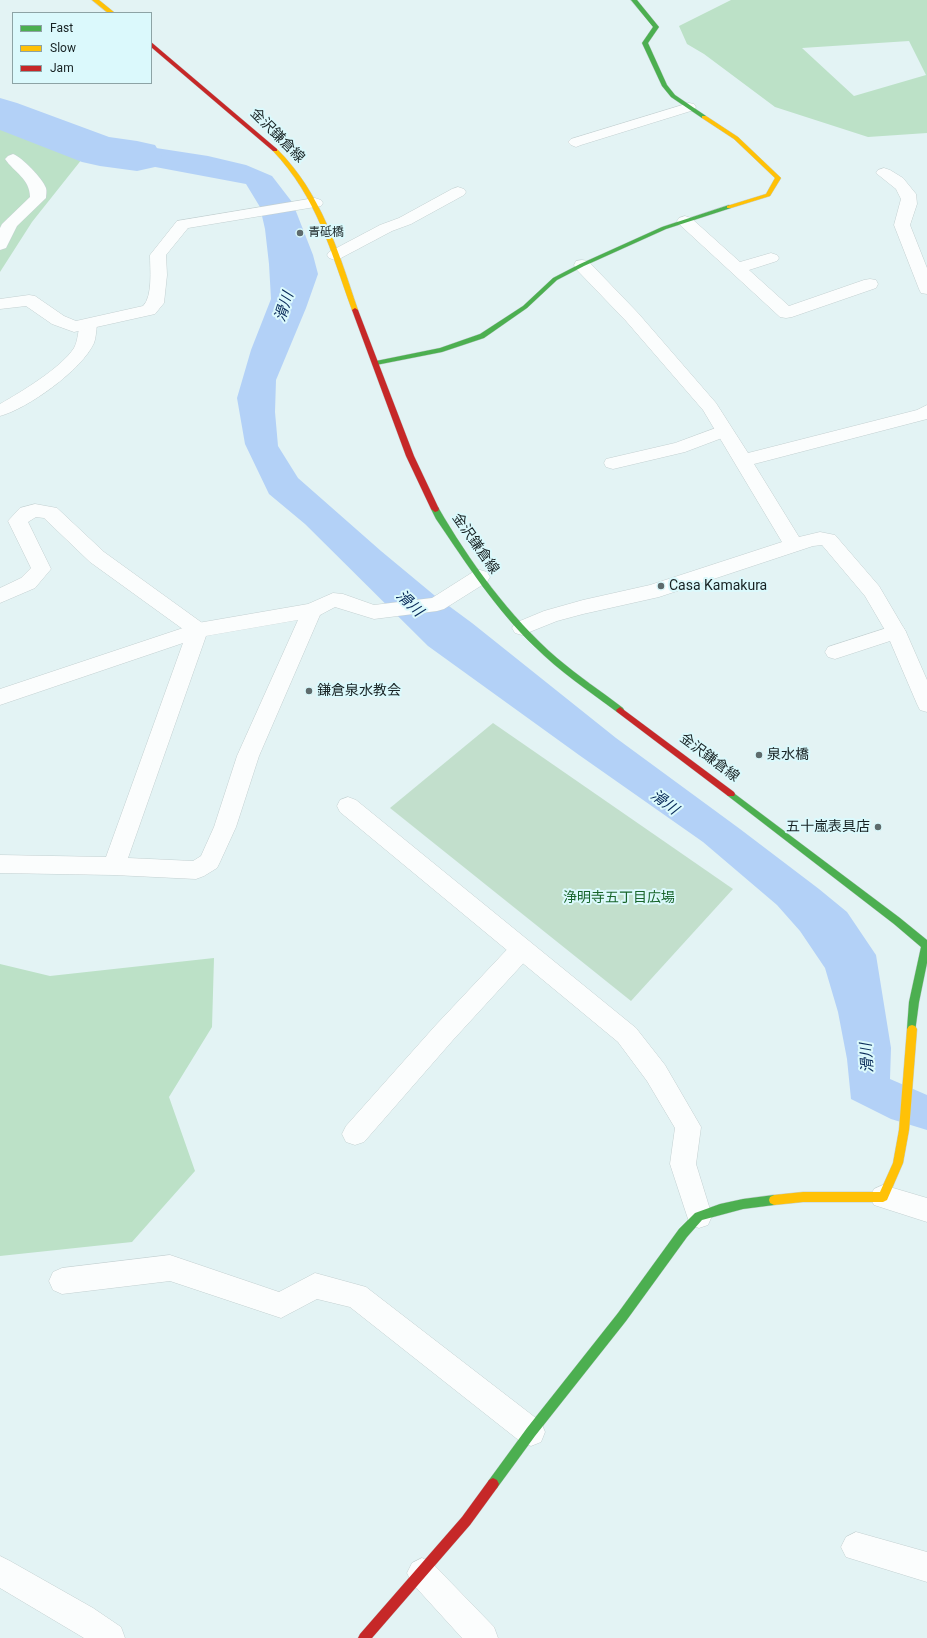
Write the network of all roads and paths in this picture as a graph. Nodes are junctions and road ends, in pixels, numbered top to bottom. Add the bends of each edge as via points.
1 (95, 0) edge
2 (634, 0) edge
3 (111, 12) edge
4 (152, 45) edge
5 (689, 107) junction
6 (576, 142) dead end
7 (13, 159) dead end
8 (884, 173) dead end
9 (458, 192) dead end
10 (315, 203) junction
11 (686, 221) junction
12 (0, 245) edge
13 (334, 255) junction
14 (771, 258) dead end
15 (582, 265) junction
16 (738, 268) junction
17 (870, 284) dead end
18 (927, 289) edge
19 (0, 304) edge
20 (88, 325) junction
21 (376, 363) junction
22 (0, 410) edge
23 (927, 411) edge
24 (724, 431) junction
25 (742, 461) junction
26 (613, 463) dead end
27 (794, 545) junction
28 (480, 577) junction
29 (0, 596) edge
30 (312, 610) junction
31 (522, 628) junction
32 (198, 630) junction
33 (896, 632) junction
34 (835, 652) dead end
35 (0, 697) edge
36 (927, 704) edge
37 (348, 806) dead end
38 (0, 864) edge
39 (114, 866) junction
40 (927, 945) edge
41 (522, 949) junction
42 (355, 1134) dead end
43 (883, 1197) junction
44 (927, 1210) edge
45 (699, 1216) junction
46 (62, 1280) dead end
47 (531, 1432) junction
48 (856, 1548) dead end
49 (927, 1567) edge
50 (0, 1571) edge
51 (422, 1573) junction
52 (110, 1638) edge
53 (364, 1638) edge
54 (483, 1638) edge

1 - 3 street
2 - 5 street via 656,27 645,42 664,85 673,96
4 - 10 street, 金沢鎌倉線 via 277,152 298,176
5 - 6 street
5 - 11 street via 736,138 778,178 768,195
7 - 12 street via 38,188 38,198 10,224
8 - 18 street via 900,184 908,196 909,203 902,225
9 - 13 street
10 - 13 street, 金沢鎌倉線
10 - 20 street via 183,224 158,255 156,303 149,310
11 - 15 street via 664,228
11 - 16 street
13 - 21 street, 金沢鎌倉線
14 - 16 street
15 - 21 street via 555,279 525,308 482,336 442,350
15 - 24 street via 632,317 700,395
16 - 17 street via 786,312
19 - 20 street via 29,300 68,325
20 - 22 street via 86,343 79,354 45,383
21 - 28 street, 金沢鎌倉線 via 410,456 438,517
23 - 25 street
24 - 25 street
24 - 26 street via 679,448
25 - 27 street
27 - 31 street via 652,592 583,607
27 - 33 street via 815,539 828,540 872,591
28 - 30 street via 437,604 374,612 333,600
28 - 31 street, 金沢鎌倉線
29 - 32 street via 28,583 41,569 18,521 35,510 50,513 97,557
30 - 32 street
30 - 39 street via 248,756 225,827 209,862 196,870
31 - 40 street, 金沢鎌倉線 via 554,660 704,772
32 - 35 street
32 - 39 street
33 - 34 street
33 - 36 street
37 - 41 street
38 - 39 street
40 - 43 street via 914,1002 904,1130 898,1163
41 - 42 street
41 - 45 street via 627,1035 656,1073 688,1127 683,1164
43 - 44 street
43 - 45 street via 803,1197 743,1204
45 - 47 street via 682,1233 622,1317
46 - 47 street via 170,1268 281,1305 315,1286 357,1296
47 - 51 street via 466,1521
48 - 49 street
50 - 52 street
51 - 53 street
51 - 54 street

